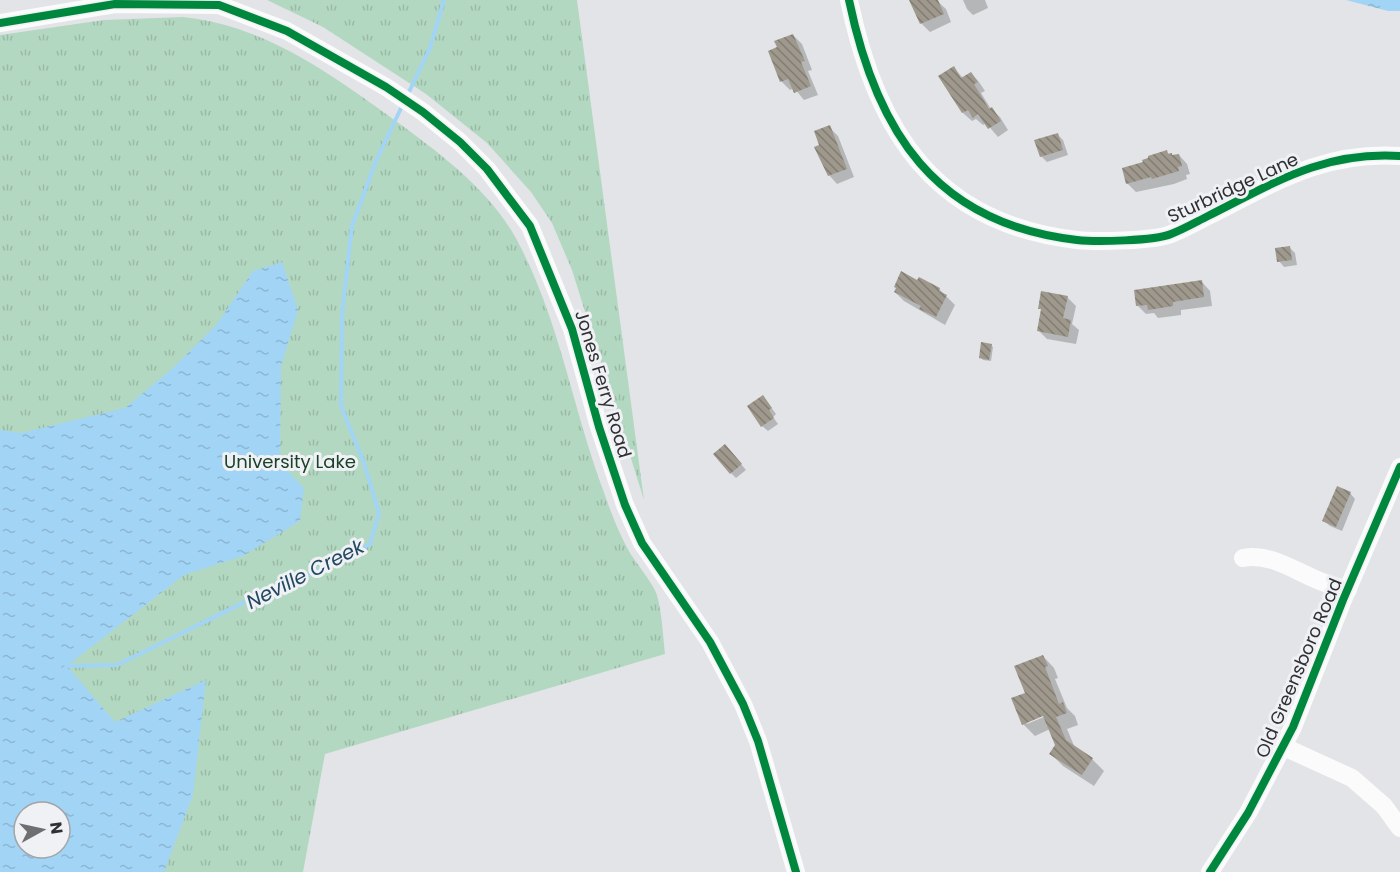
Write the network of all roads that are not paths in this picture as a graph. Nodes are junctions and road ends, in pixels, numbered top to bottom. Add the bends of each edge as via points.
1 (849, 0) edge
2 (0, 23) edge
3 (1400, 156) edge
4 (1400, 467) edge
5 (1243, 558) dead end
6 (1348, 590) junction
7 (1284, 747) junction
8 (1400, 828) edge
9 (794, 871) edge
10 (1210, 872) edge

1 - 3 street, Sturbridge Lane via 869,72 890,123 904,145 958,198 1021,230 1090,241 1169,235 1295,173 1324,163 1374,155
2 - 9 street, Jones Ferry Road via 115,4 219,5 287,31 386,87 460,142 487,169 530,226 572,329 599,427 642,543 710,642 743,704 758,741
4 - 6 street, Old Greensboro Road
5 - 6 street via 1253,556 1280,562
6 - 7 street, Old Greensboro Road
7 - 8 street via 1352,778 1384,806
7 - 10 street, Old Greensboro Road

